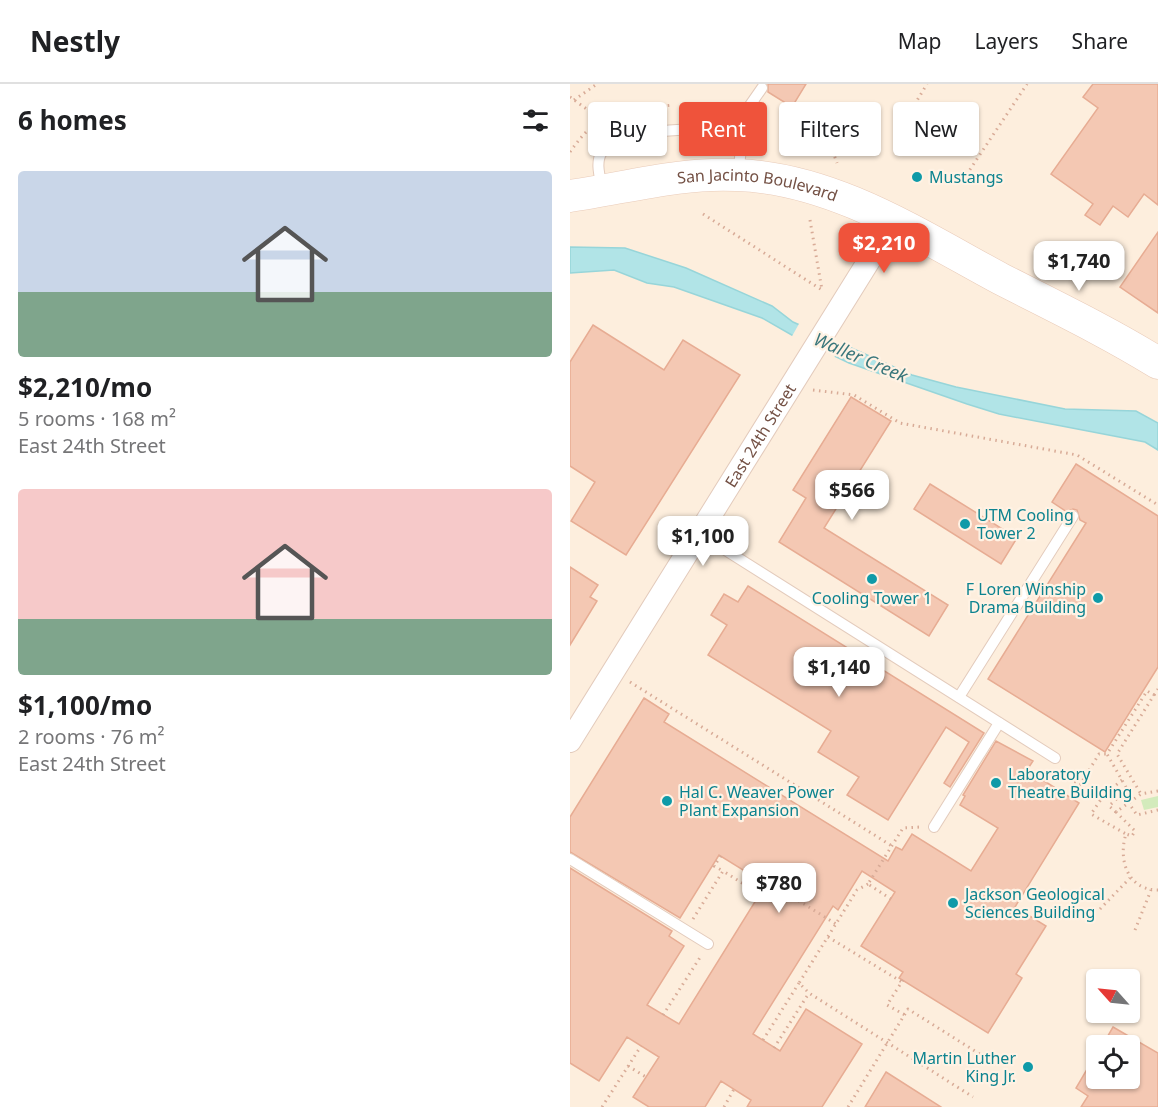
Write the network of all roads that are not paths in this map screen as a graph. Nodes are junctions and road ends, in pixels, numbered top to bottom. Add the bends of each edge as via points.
1 (738, 175) junction
2 (602, 192) junction
3 (570, 196) edge
4 (893, 222) junction
5 (1158, 363) edge
6 (1073, 516) dead end
7 (700, 534) junction
8 (959, 697) junction
9 (999, 723) junction
10 (570, 741) edge
11 (1055, 758) road end
12 (934, 827) road end
13 (570, 858) edge
14 (708, 944) road end

1 - 2 street, San Jacinto Boulevard via 689,177
1 - 2 lane via 742,141 763,89 739,121 726,127 618,139 602,151 599,160
1 - 4 street, San Jacinto Boulevard via 807,186
2 - 3 street, San Jacinto Boulevard
4 - 5 street, San Jacinto Boulevard
4 - 7 street, East 24th Street via 842,306 805,380
6 - 8 lane
7 - 8 lane
7 - 10 street, East 24th Street
8 - 9 lane
9 - 11 lane
9 - 12 lane
13 - 14 lane

